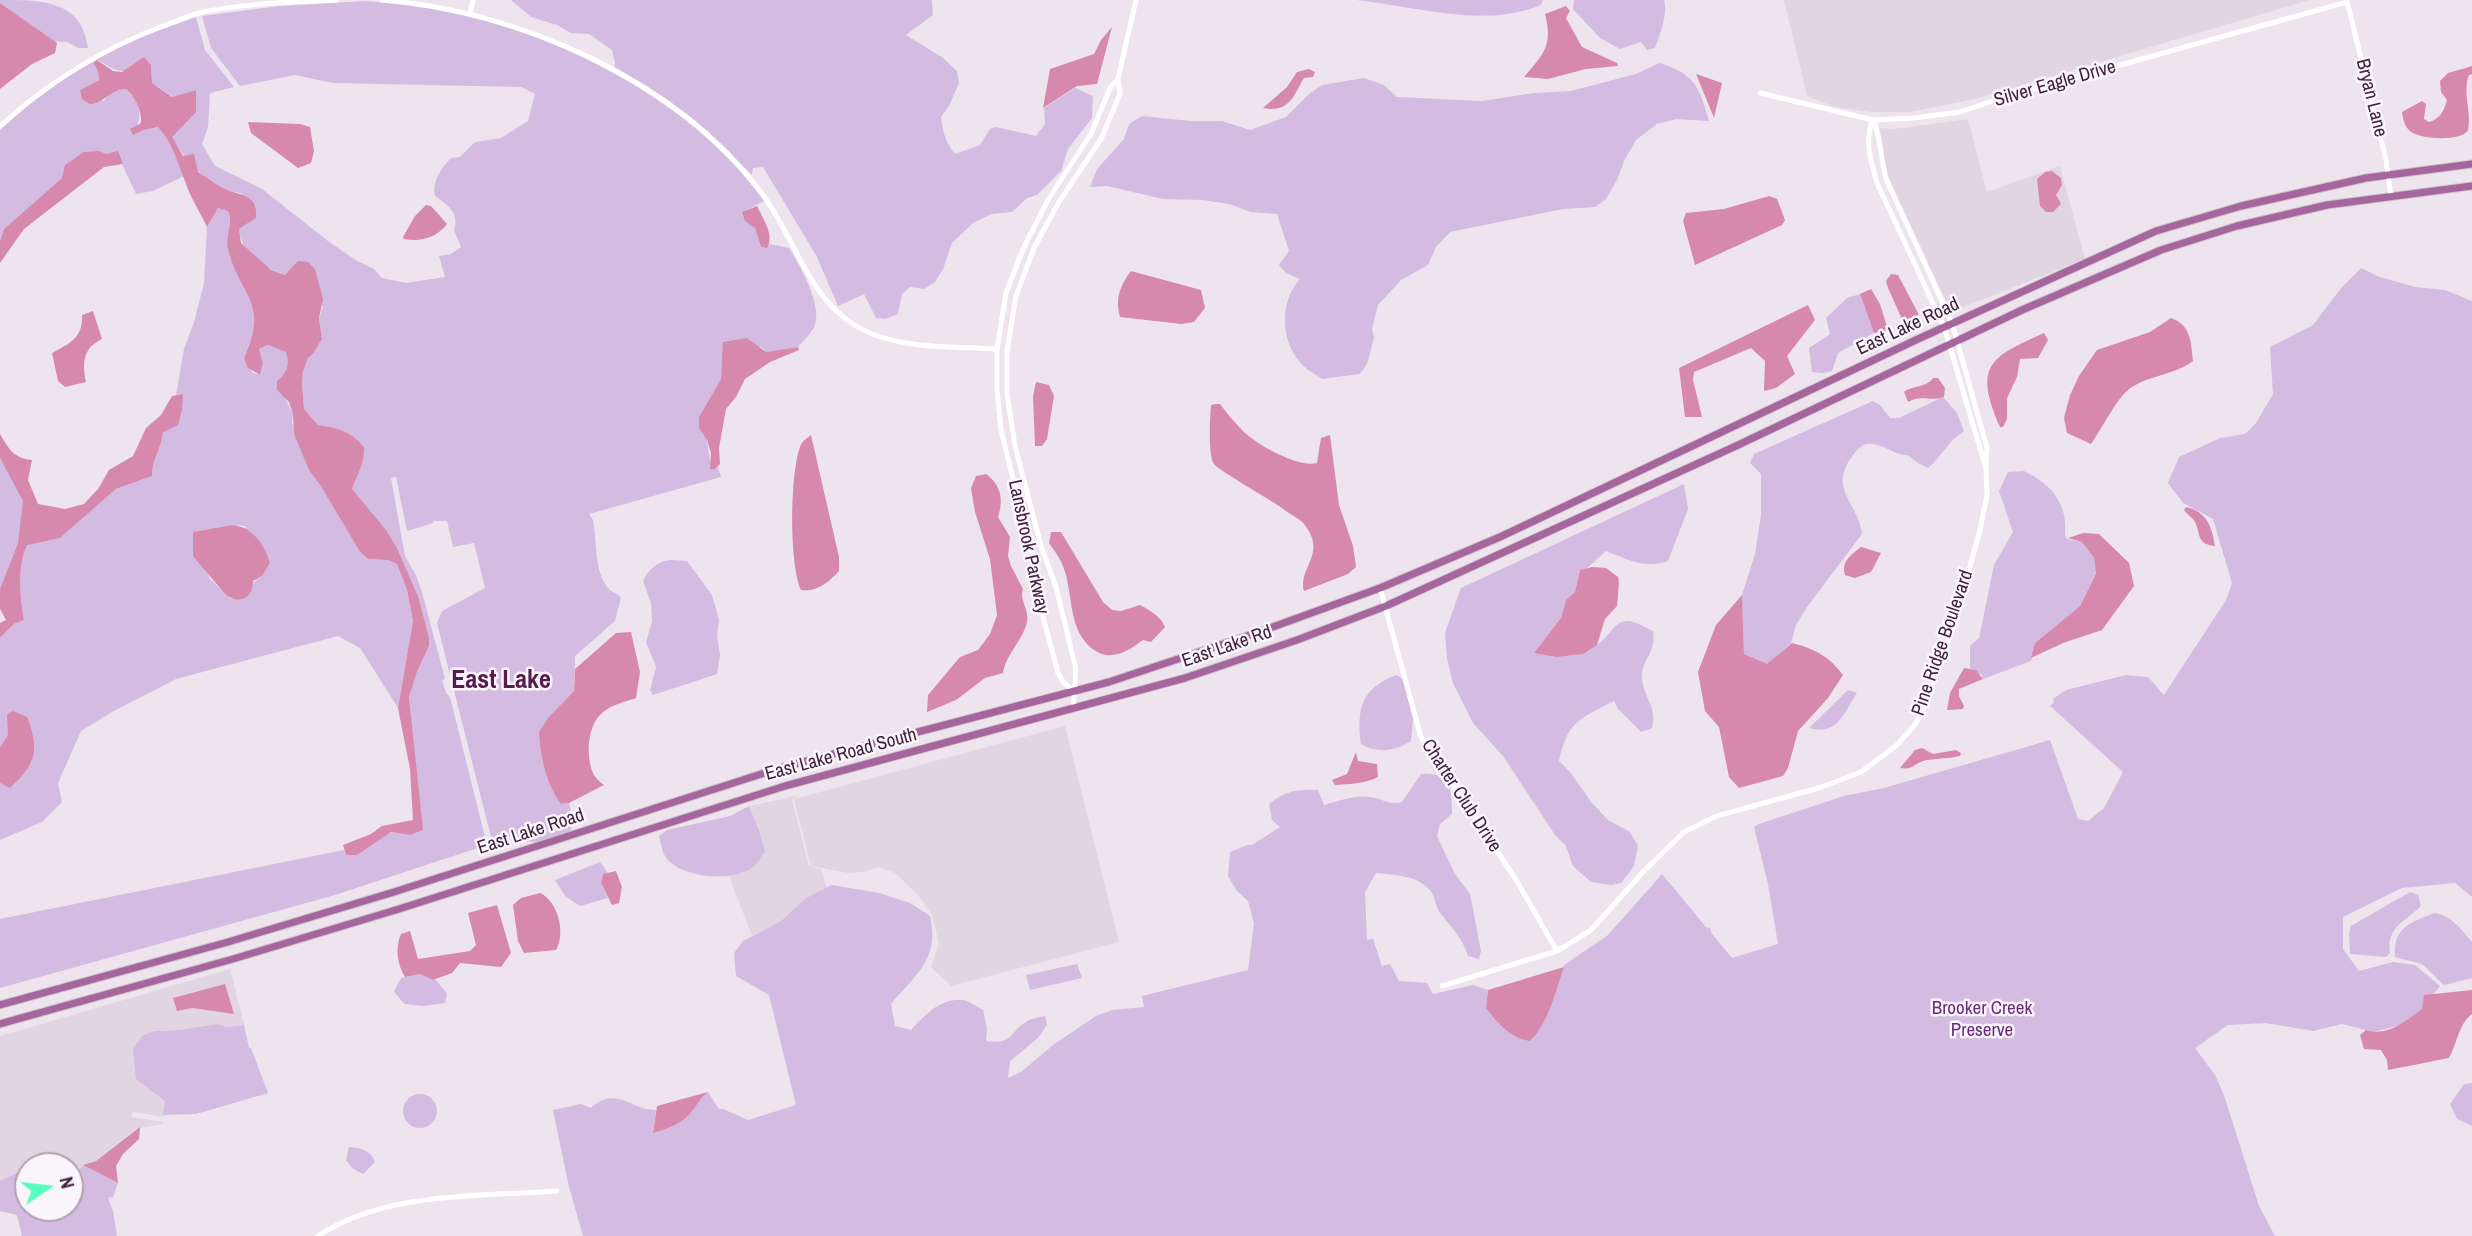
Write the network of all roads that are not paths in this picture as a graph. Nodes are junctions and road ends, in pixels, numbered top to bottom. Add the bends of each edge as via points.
1 (337, 0) edge
2 (382, 0) edge
3 (473, 0) edge
4 (1136, 0) edge
5 (2347, 1) edge
6 (470, 13) junction
7 (1118, 79) junction
8 (1760, 93) dead end
9 (1873, 120) junction
10 (0, 127) edge
11 (2472, 164) edge
12 (2388, 176) junction
13 (2472, 186) edge
14 (2391, 196) junction
15 (1952, 323) junction
16 (1944, 327) junction
17 (1958, 342) junction
18 (1949, 346) junction
19 (997, 349) junction
20 (1986, 468) junction
21 (1380, 588) junction
22 (1386, 606) junction
23 (1073, 690) junction
24 (1074, 708) junction
25 (619, 839) joint
26 (1557, 951) junction
27 (1442, 986) dead end
28 (0, 1005) edge
29 (0, 1024) edge
30 (557, 1191) dead end
31 (318, 1236) edge

1 - 10 street via 198,13 140,34 66,73
2 - 6 street
3 - 6 street
4 - 7 street, Lansbrook Parkway
5 - 9 street, Silver Eagle Drive via 1960,111
5 - 12 street, Bryan Lane
6 - 19 street via 602,64 695,125 761,191 824,298 855,326 884,339
7 - 19 street, Lansbrook Parkway via 1024,247 1006,293
7 - 23 street, Lansbrook Parkway via 1120,94 1101,139 1034,248 1016,296 1007,351 1012,431 1075,665
8 - 9 street, Silver Eagle Drive
9 - 15 street, Pine Ridge Boulevard via 1886,179
9 - 16 street, Pine Ridge Boulevard via 1868,130 1877,183
11 - 12 main road, East Lake Road
12 - 14 street, Bryan Lane
12 - 15 main road, East Lake Road via 2241,206 2156,231
13 - 14 main road, East Lake Road
14 - 17 main road, East Lake Road via 2277,216 2161,250
15 - 16 main road, East Lake Road
15 - 17 street, Pine Ridge Boulevard
16 - 18 street, Pine Ridge Boulevard
16 - 21 main road, East Lake Road via 1500,537
17 - 18 main road, East Lake Road
17 - 20 street, Pine Ridge Boulevard via 1987,448
18 - 20 street, Pine Ridge Boulevard
18 - 22 main road, East Lake Road
19 - 23 street, Lansbrook Parkway via 1001,430 1038,598 1058,673
20 - 26 street, Pine Ridge Boulevard via 1987,495 1980,530 1953,628 1914,726 1888,754 1861,772 1717,816 1684,832 1591,930
21 - 22 street, Charter Club Drive
21 - 23 main road, East Lake Rd via 1109,682
22 - 24 main road, East Lake Rd via 1185,678
22 - 26 street, Charter Club Drive via 1421,737 1515,878
23 - 24 street
23 - 28 main road, East Lake Road via 780,768 394,892
24 - 25 main road, East Lake Road South via 785,786
25 - 29 main road, East Lake Road via 309,936
26 - 27 street, Pine Ridge Boulevard
30 - 31 street via 409,1202 356,1216

